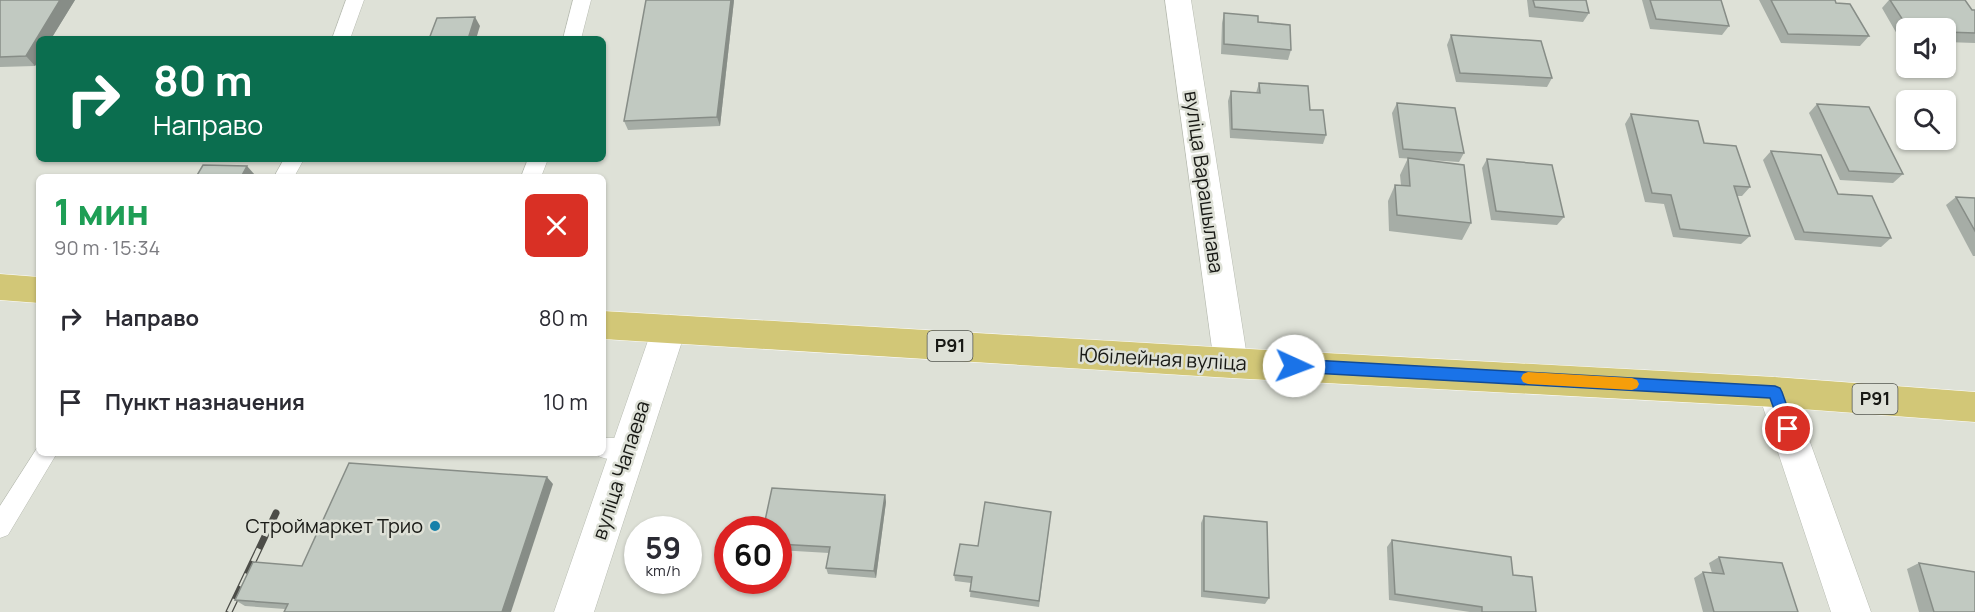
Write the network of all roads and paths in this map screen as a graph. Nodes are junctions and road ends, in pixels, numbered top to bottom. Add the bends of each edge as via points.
1 (355, 0) edge
2 (582, 0) edge
3 (1178, 0) edge
4 (342, 36) edge
5 (573, 36) edge
6 (0, 287) edge
7 (36, 290) edge
8 (606, 325) edge
9 (669, 329) junction
10 (1231, 363) junction
11 (1775, 392) junction
12 (1975, 406) edge
13 (616, 448) edge
14 (44, 456) edge
15 (0, 527) edge
16 (574, 612) edge
17 (1851, 612) edge

1 - 4 lane
2 - 5 lane
3 - 10 street, вуліца Варашылава
6 - 7 main road
8 - 9 main road, Юбілейная вуліца / Р91
9 - 10 main road, Юбілейная вуліца / Р91
9 - 13 street, вуліца Чапаева
10 - 11 main road, Юбілейная вуліца / Р91
11 - 12 main road, Юбілейная вуліца / Р91
11 - 17 street
13 - 16 street, вуліца Чапаева
14 - 15 lane

